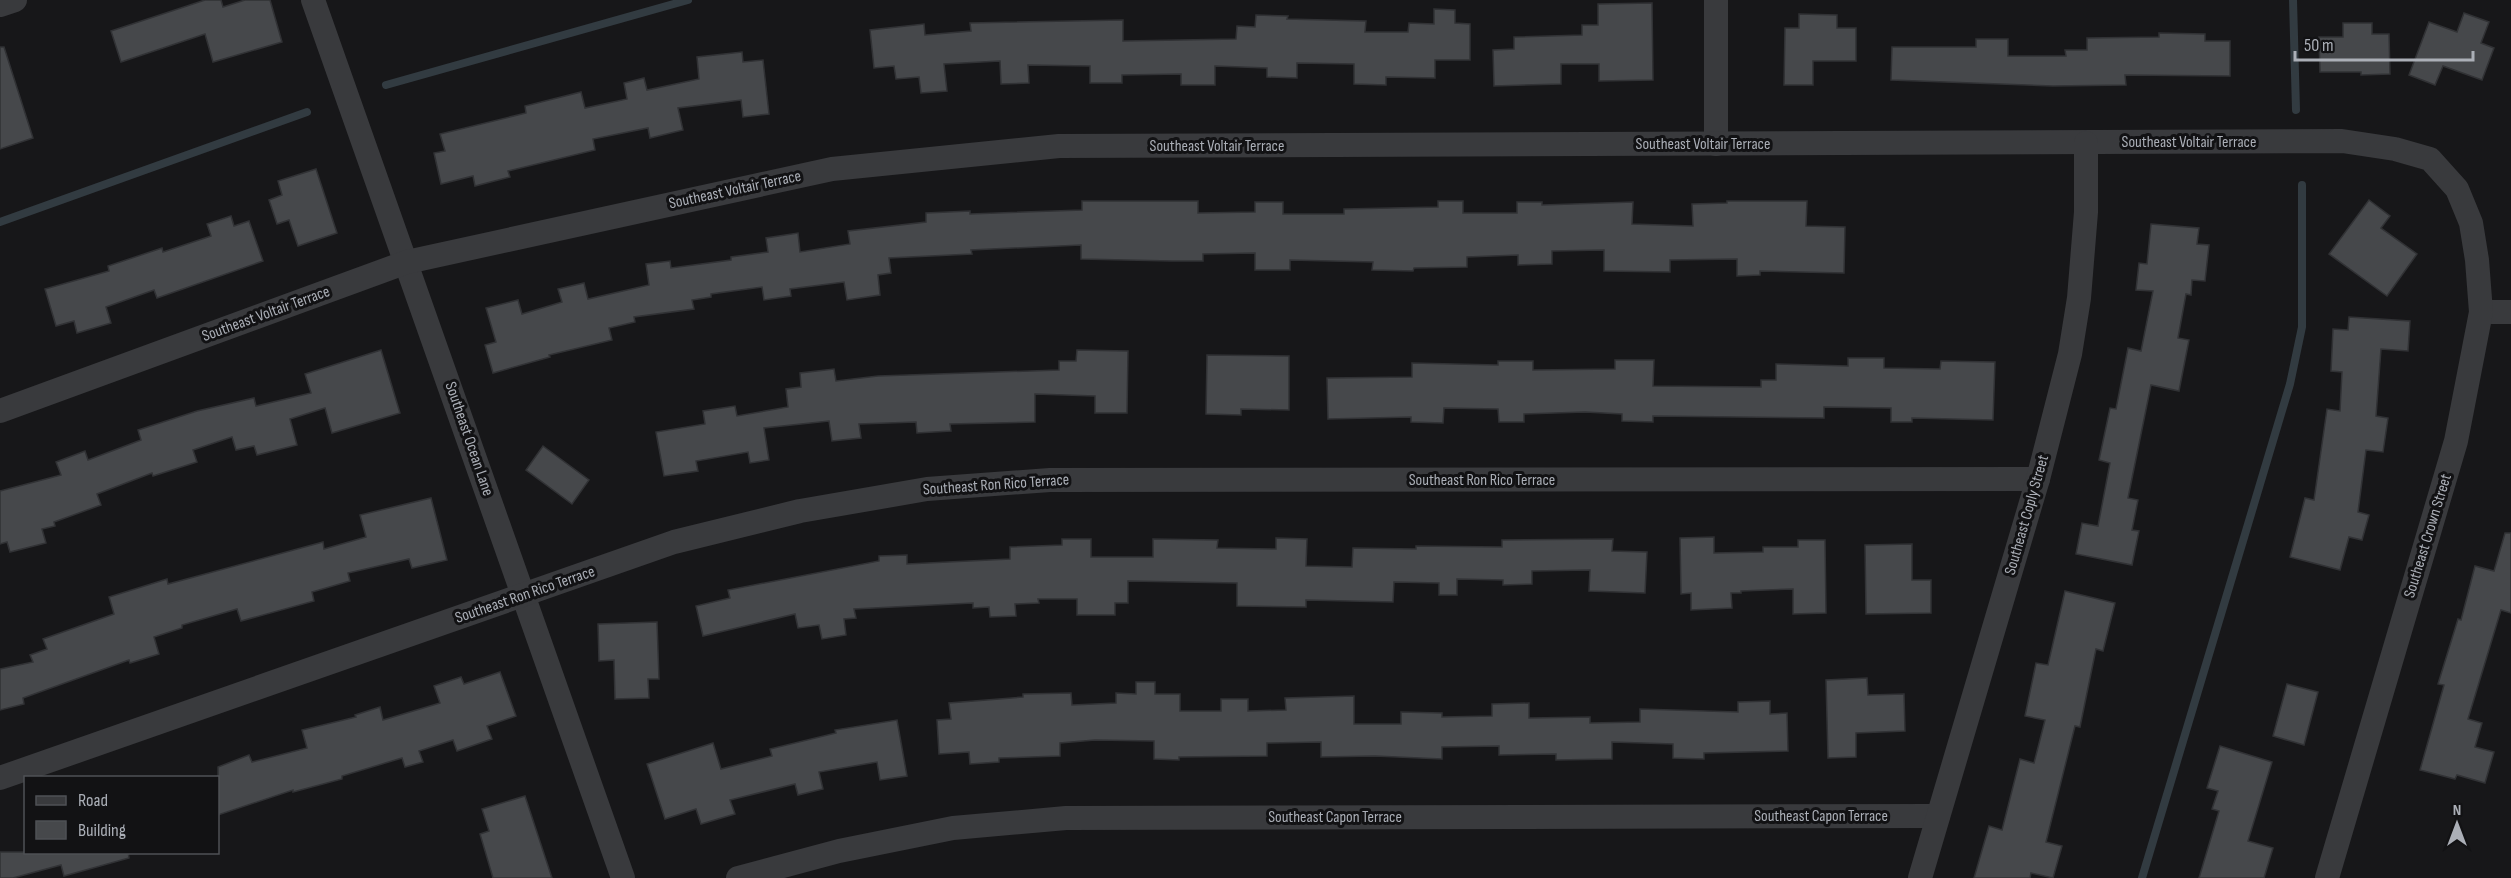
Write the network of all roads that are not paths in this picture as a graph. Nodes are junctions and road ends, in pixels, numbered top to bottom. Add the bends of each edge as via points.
1 (15, 0) edge
2 (313, 0) edge
3 (1716, 0) edge
4 (0, 5) edge
5 (2086, 143) junction
6 (1716, 144) junction
7 (2457, 189) joint
8 (407, 262) junction
9 (2481, 312) junction
10 (2511, 312) edge
11 (0, 411) edge
12 (2038, 479) junction
13 (524, 596) junction
14 (0, 778) edge
15 (1938, 816) junction
16 (623, 878) edge
17 (738, 878) edge
18 (1920, 878) edge
19 (2327, 878) edge

1 - 4 street
2 - 8 street, Southeast Ocean Lane
3 - 6 street
5 - 6 street, Southeast Voltair Terrace
5 - 7 street, Southeast Voltair Terrace via 2342,141 2430,159
5 - 12 street, Southeast Coply Street via 2086,212 2079,298 2070,354
6 - 8 street, Southeast Voltair Terrace via 1059,146 832,169
7 - 9 street, Southeast Crown Street via 2472,223
8 - 11 street, Southeast Voltair Terrace
8 - 13 street, Southeast Ocean Lane
9 - 10 street
9 - 19 street, Southeast Crown Street via 2456,441
12 - 13 street, Southeast Ron Rico Terrace via 1050,480 927,489 800,511 674,542
12 - 15 street, Southeast Coply Street
13 - 14 street, Southeast Ron Rico Terrace
13 - 16 street, Southeast Ocean Lane
15 - 17 street, Southeast Capon Terrace via 1066,818 952,828 839,851
15 - 18 street, Southeast Coply Street

